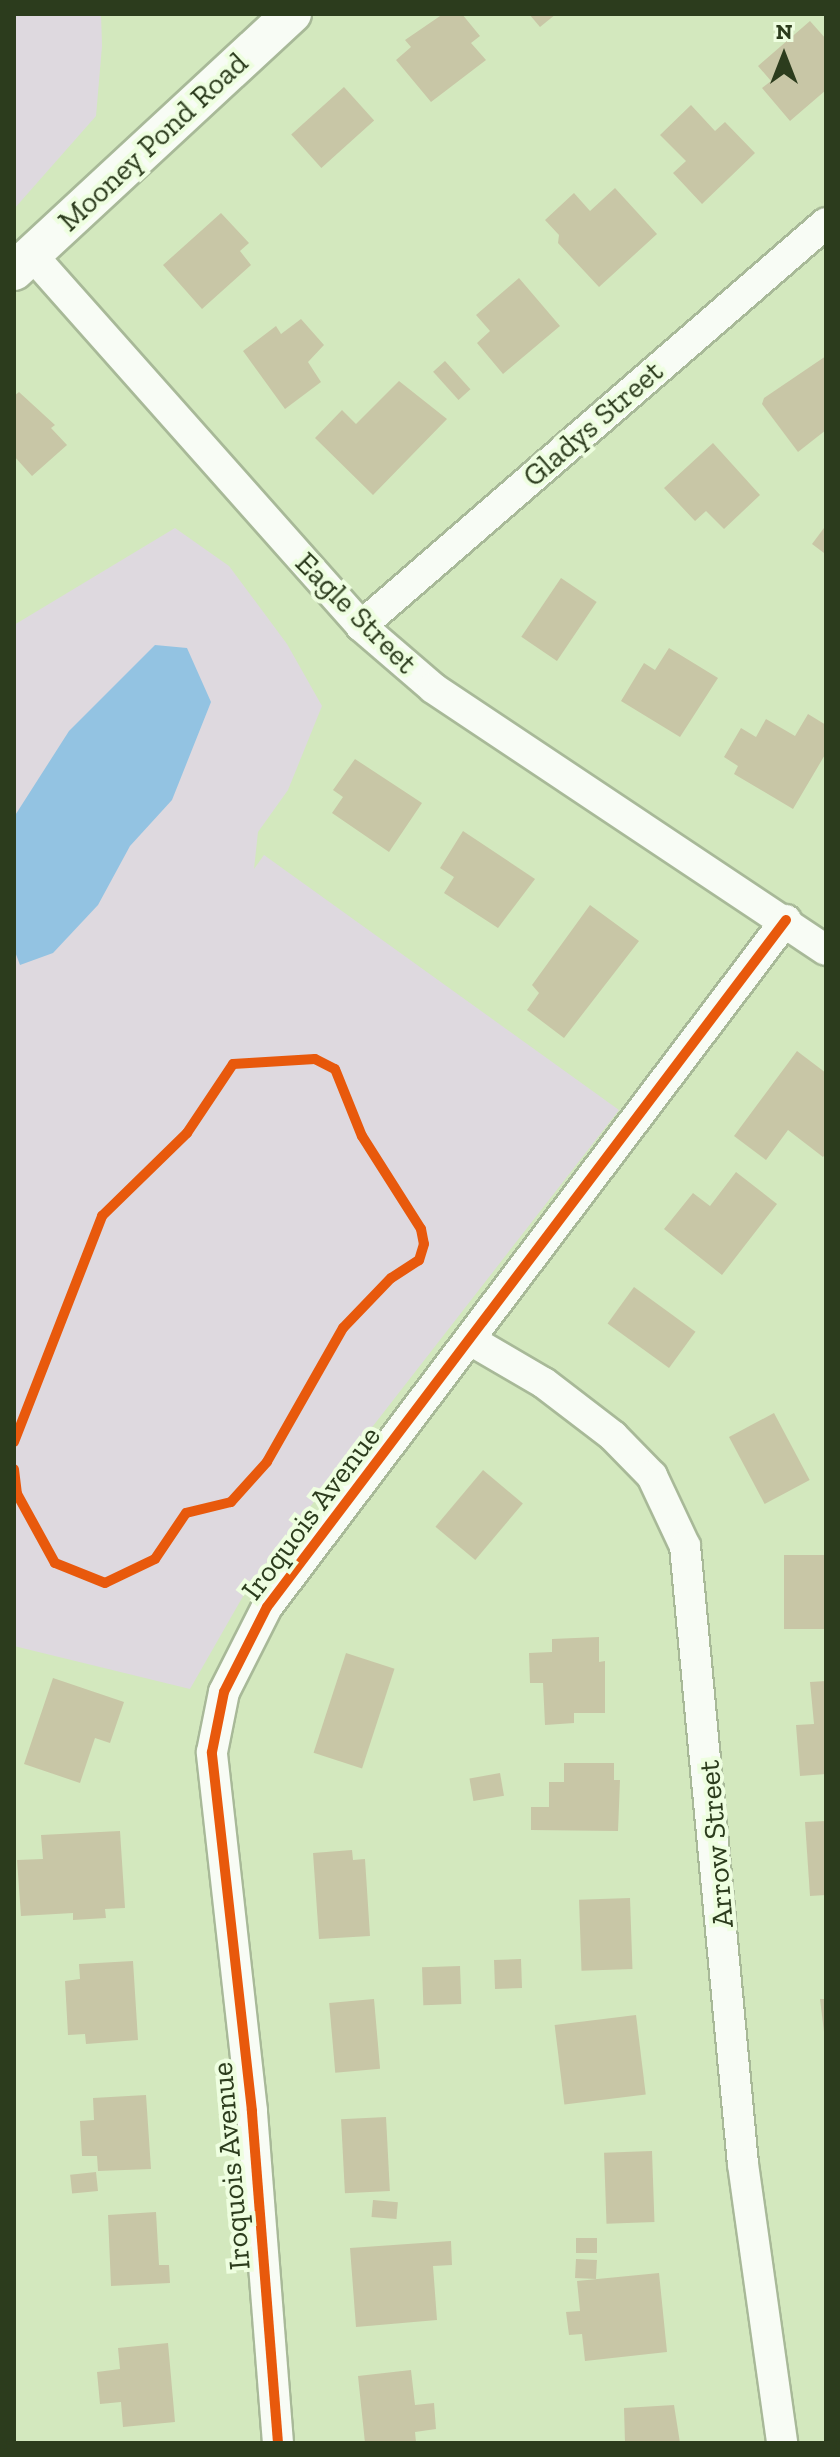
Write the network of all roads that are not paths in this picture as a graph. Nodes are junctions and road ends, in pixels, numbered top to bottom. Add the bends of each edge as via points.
1 (292, 14) edge
2 (826, 223) edge
3 (23, 263) edge
4 (361, 626) junction
5 (786, 920) junction
6 (826, 950) edge
7 (472, 1341) junction
8 (278, 2443) edge
9 (782, 2443) edge

1 - 3 street, Mooney Pond Road
2 - 4 street, Gladys Street
3 - 4 street, Eagle Street
4 - 5 street, Eagle Street via 433,688
5 - 6 street, Eagle Street
5 - 7 street, Iroquois Avenue
7 - 8 street, Iroquois Avenue via 267,1607 224,1692 212,1752 252,2111
7 - 9 street, Arrow Street via 544,1383 613,1436 652,1476 685,1546 743,2164

